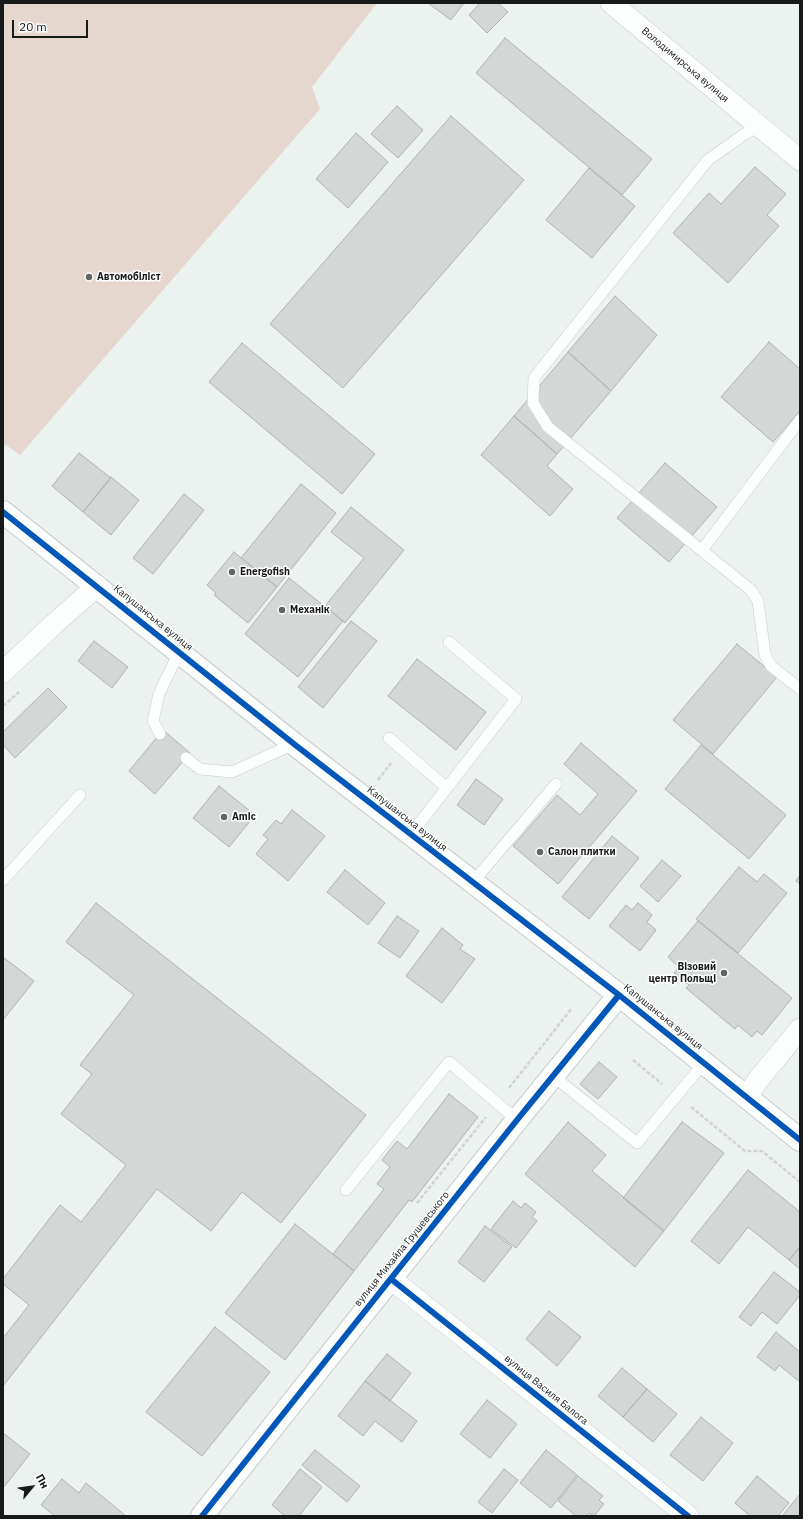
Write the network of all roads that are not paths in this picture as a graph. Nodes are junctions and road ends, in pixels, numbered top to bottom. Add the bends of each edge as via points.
1 (611, 3) edge
2 (759, 127) junction
3 (800, 160) edge
4 (800, 420) edge
5 (3, 512) edge
6 (702, 550) junction
7 (97, 586) junction
8 (449, 642) dead end
9 (179, 652) junction
10 (3, 672) edge
11 (800, 689) edge
12 (160, 734) dead end
13 (389, 738) dead end
14 (294, 744) junction
15 (186, 758) dead end
16 (556, 784) dead end
17 (447, 788) junction
18 (80, 795) dead end
19 (411, 834) junction
20 (3, 880) edge
21 (473, 882) junction
22 (619, 995) junction
23 (800, 1029) edge
24 (704, 1063) junction
25 (553, 1076) junction
26 (747, 1097) junction
27 (517, 1120) junction
28 (800, 1140) edge
29 (346, 1190) dead end
30 (391, 1279) junction
31 (202, 1516) edge
32 (688, 1516) edge

1 - 2 street, Володимирська вулиця
2 - 3 street, Володимирська вулиця
2 - 6 lane via 708,160 534,378 533,403 548,427
4 - 6 lane
5 - 7 street, Капушанська вулиця
6 - 11 lane via 751,590 758,601 765,655 772,666
7 - 9 street, Капушанська вулиця
7 - 10 street
8 - 17 lane via 516,699
9 - 12 lane via 159,694 153,722
9 - 14 street, Капушанська вулиця
13 - 17 lane
14 - 15 lane via 232,772 200,769
14 - 19 street, Капушанська вулиця
16 - 21 lane
17 - 19 lane
18 - 20 lane
19 - 21 street, Капушанська вулиця
21 - 22 street, Капушанська вулиця
22 - 24 street, Капушанська вулиця
22 - 25 street, вулиця Михайла Грушевського
23 - 26 street
24 - 25 lane via 637,1143
24 - 26 street, Капушанська вулиця
25 - 27 street, вулиця Михайла Грушевського
26 - 28 street, Капушанська вулиця
27 - 29 lane via 450,1062
27 - 30 street, вулиця Михайла Грушевського
30 - 31 street, вулиця Михайла Грушевського
30 - 32 street, вулиця Василя Балога

